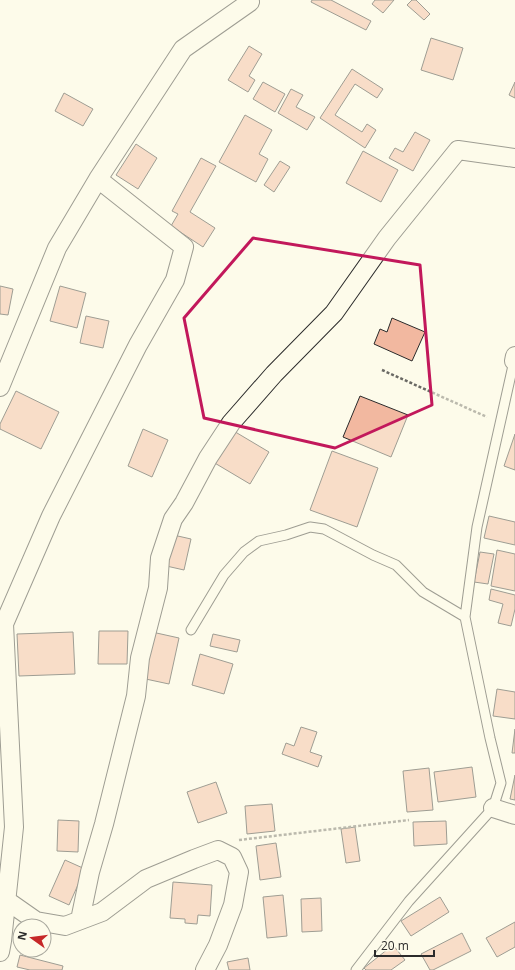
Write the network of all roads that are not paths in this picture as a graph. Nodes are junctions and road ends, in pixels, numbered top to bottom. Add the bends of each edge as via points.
1 (251, 1) edge
2 (515, 158) edge
3 (98, 179) junction
4 (515, 358) edge
5 (0, 387) edge
6 (465, 617) junction
7 (2, 624) edge
8 (191, 630) dead end
9 (493, 808) junction
10 (515, 815) edge
11 (6, 850) edge
12 (6, 900) junction
13 (80, 920) junction
14 (0, 952) edge
15 (205, 970) edge
16 (356, 970) edge

1 - 3 street via 183,49
2 - 13 street via 458,150 387,238 334,313 274,374 231,423 173,519 160,558 158,588 140,658 136,696
3 - 5 street via 57,248
3 - 7 street via 184,247 175,280 138,346 51,516
4 - 6 lane via 477,527
6 - 8 lane via 423,592 396,566 324,529 310,527 260,542 244,552 224,575
6 - 9 lane via 501,783
7 - 11 street via 14,827
9 - 10 street
9 - 16 lane via 409,901
11 - 12 street
12 - 13 street via 36,921 65,926
12 - 14 street
13 - 15 street via 102,912 146,879 218,850 232,857 239,872 233,905

